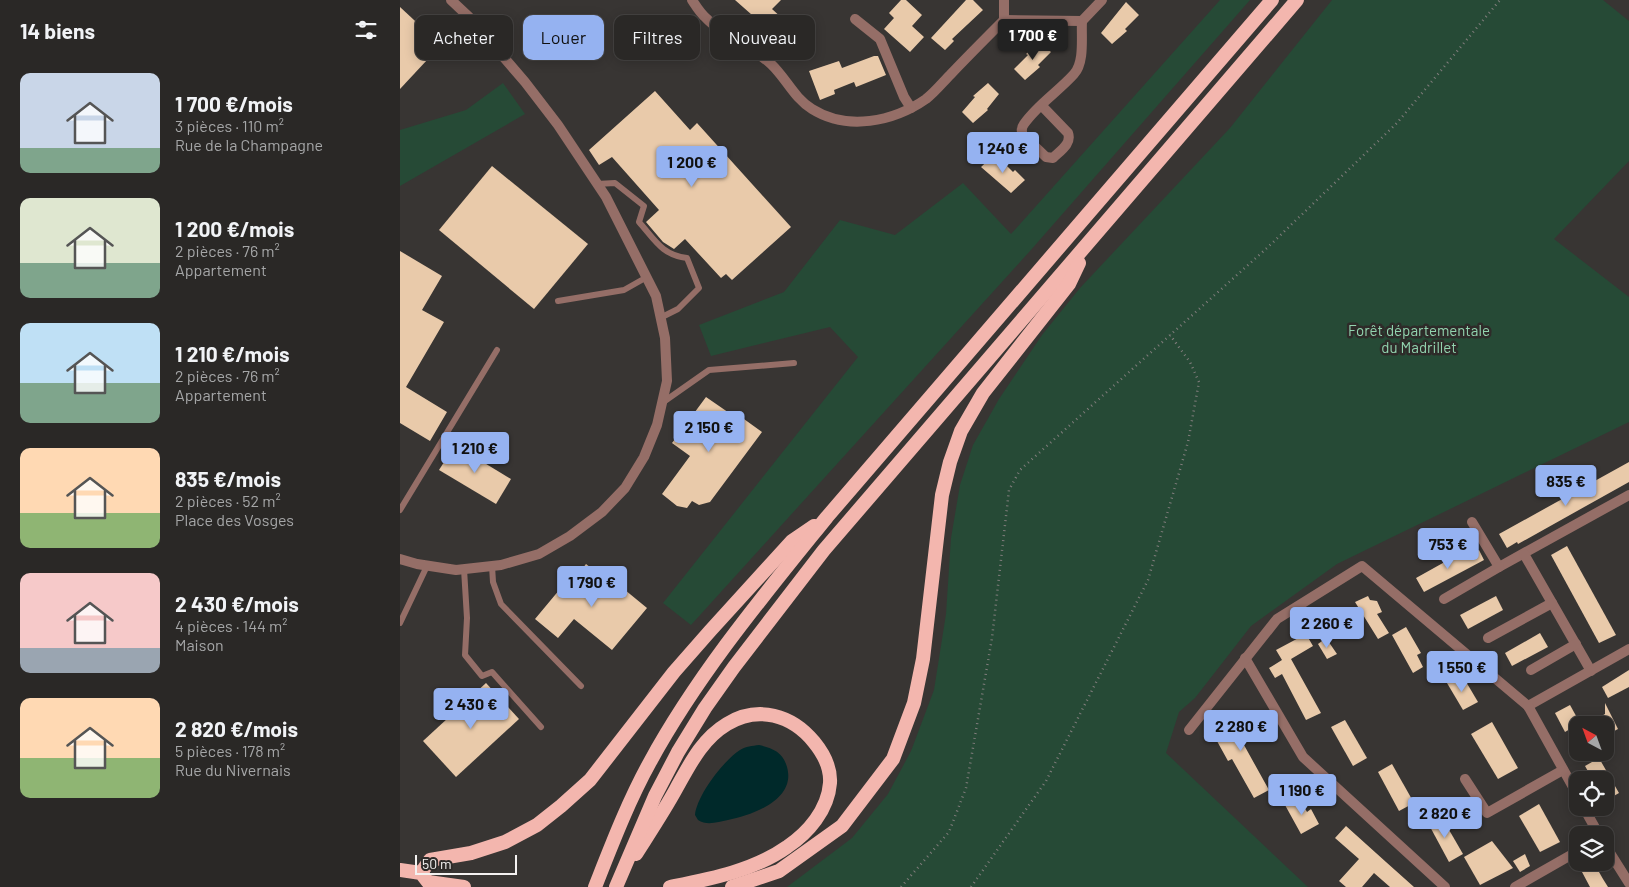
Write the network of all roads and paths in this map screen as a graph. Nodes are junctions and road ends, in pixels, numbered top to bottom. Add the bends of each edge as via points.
1 (451, 0) edge
2 (692, 0) edge
3 (1004, 0) edge
4 (1102, 0) edge
5 (1272, 0) edge
6 (1297, 0) edge
7 (1500, 0) edge
8 (855, 19) dead end
9 (1004, 20) junction
10 (1082, 21) junction
11 (1042, 106) junction
12 (911, 108) junction
13 (597, 184) junction
14 (1085, 248) junction
15 (647, 277) junction
16 (558, 300) dead end
17 (660, 318) junction
18 (1170, 334) junction
19 (497, 350) dead end
20 (794, 363) dead end
21 (662, 403) junction
22 (1629, 495) edge
23 (400, 510) edge
24 (827, 517) junction
25 (1472, 522) dead end
26 (1524, 554) junction
27 (400, 559) edge
28 (427, 566) junction
29 (492, 566) junction
30 (1499, 567) junction
31 (464, 569) junction
32 (1444, 598) dead end
33 (1552, 603) junction
34 (400, 623) edge
35 (1488, 638) dead end
36 (1576, 644) junction
37 (1629, 650) edge
38 (1245, 658) junction
39 (1531, 670) dead end
40 (1591, 671) junction
41 (581, 686) dead end
42 (1528, 706) junction
43 (541, 728) dead end
44 (1189, 730) dead end
45 (1564, 770) junction
46 (1466, 779) dead end
47 (1569, 779) edge
48 (1569, 856) edge
49 (1614, 860) edge
50 (400, 870) edge
51 (422, 873) junction
52 (1629, 884) edge
53 (616, 886) edge
54 (464, 887) edge
55 (595, 887) edge
56 (670, 887) edge
57 (732, 887) edge
58 (901, 887) edge
59 (971, 887) edge
60 (1445, 887) edge
61 (1515, 887) edge

1 - 13 street via 526,82
2 - 12 street via 706,18 758,53 796,96 836,120 864,122
3 - 9 street
4 - 10 street
5 - 24 highway
6 - 14 highway
7 - 18 path via 1397,122 1267,248
8 - 12 street via 880,39
9 - 10 street
9 - 12 street via 928,98
10 - 11 street via 1080,63 1076,72
11 - 11 street via 1022,125 1021,131 1046,157 1053,158 1070,137
13 - 15 street
13 - 17 lane via 615,183 644,206 639,222 665,251 672,256 686,258 692,270 699,288 678,310
14 - 53 highway via 824,550 734,667 705,708 654,796
14 - 57 highway via 1069,284 983,393 952,454 942,494 923,659 914,704 893,759 842,826 778,871
15 - 16 lane via 624,290
15 - 17 street via 656,296
17 - 21 street via 665,338 667,381
18 - 58 path via 1020,470 1010,490 992,638 966,788 950,832
18 - 59 path via 1200,382 1188,442 1148,580 1046,781
19 - 23 lane
20 - 21 lane via 708,370
21 - 29 street via 644,457 624,488 602,512 539,554
22 - 26 street
24 - 51 highway via 792,541 674,672 590,780 537,825 505,842 471,853 430,860
24 - 55 highway via 726,645 679,714 622,817
25 - 30 street
26 - 30 street
26 - 33 street
27 - 28 street
28 - 31 street
28 - 34 lane
29 - 31 street
29 - 41 lane via 493,582 501,604
30 - 32 street
31 - 43 lane via 465,655 482,676 492,672
33 - 35 street
33 - 36 street
36 - 39 street
36 - 40 street
37 - 40 street
38 - 42 street via 1277,619 1362,566
38 - 44 street
38 - 60 street via 1302,757
40 - 42 street
42 - 45 street
45 - 46 street via 1487,813
45 - 47 street
48 - 61 street
49 - 52 street
50 - 51 highway
51 - 54 highway via 428,882
53 - 56 highway via 692,759 709,738 727,724 760,713 777,715 804,730 823,753 830,783 814,823 793,843 770,858 722,876

